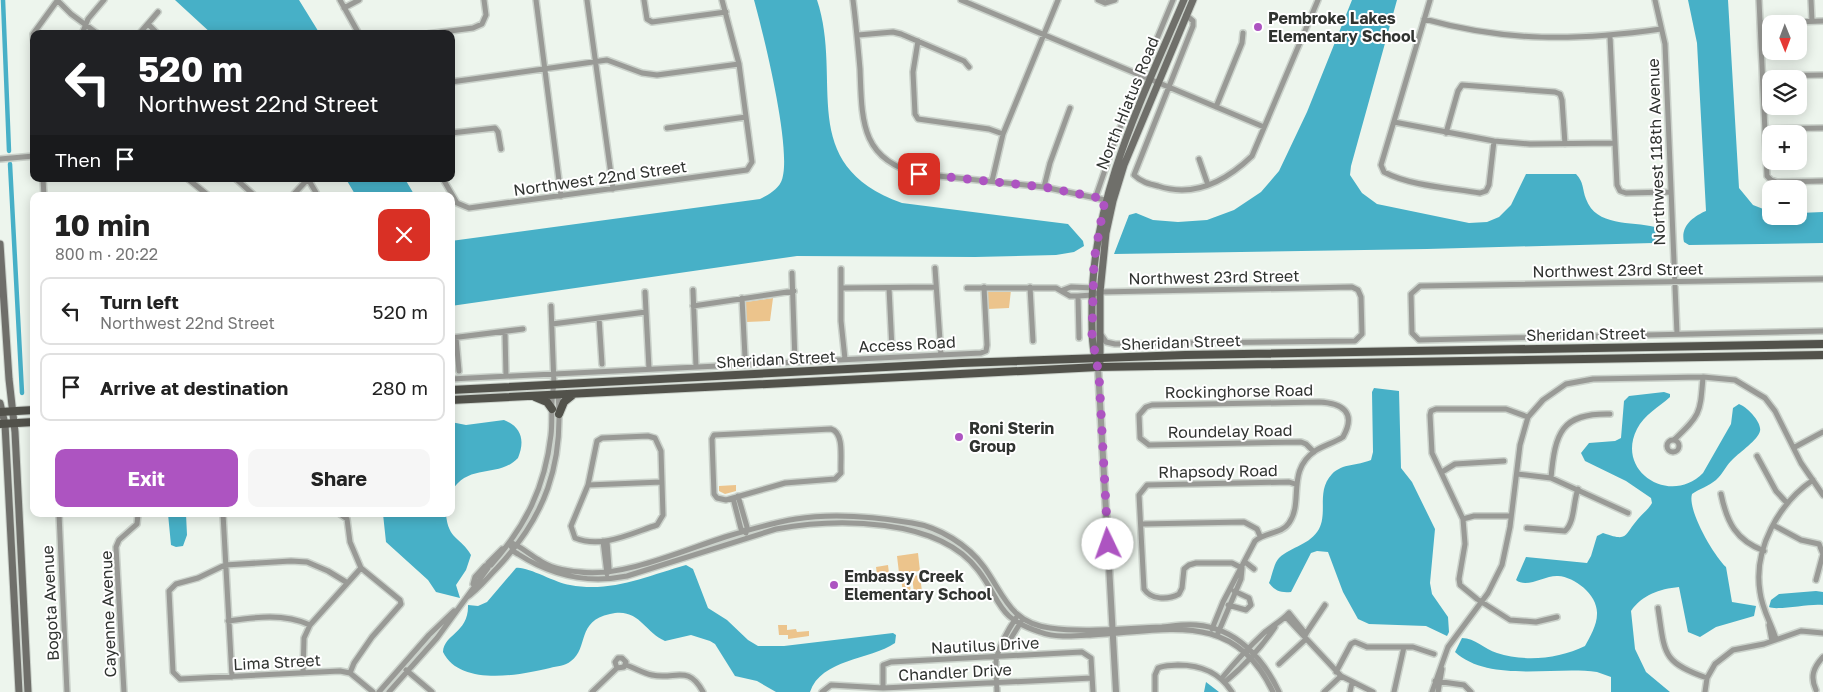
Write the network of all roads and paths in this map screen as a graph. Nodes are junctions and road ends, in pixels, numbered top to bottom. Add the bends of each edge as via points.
1 (57, 0) edge
2 (104, 0) edge
3 (340, 0) edge
4 (359, 0) edge
5 (484, 0) edge
6 (536, 0) edge
7 (587, 0) edge
8 (644, 0) edge
9 (722, 0) edge
10 (853, 0) edge
11 (961, 0) edge
12 (1058, 0) edge
13 (1098, 0) edge
14 (1173, 0) edge
15 (1184, 0) edge
16 (1193, 0) edge
17 (1318, 0) edge
18 (1430, 0) edge
19 (1655, 0) edge
20 (1759, 0) edge
21 (1811, 0) edge
22 (1114, 1) edge
23 (344, 8) junction
24 (158, 12) dead end
25 (726, 12) junction
26 (1186, 15) junction
27 (1424, 19) junction
28 (1823, 21) edge
29 (1812, 22) junction
30 (87, 24) junction
31 (148, 24) junction
32 (1760, 24) junction
33 (1661, 28) junction
34 (36, 30) edge
35 (84, 30) edge
36 (94, 30) edge
37 (143, 30) edge
38 (154, 30) edge
39 (357, 30) edge
40 (455, 30) edge
41 (1243, 34) dead end
42 (858, 35) junction
43 (1043, 36) junction
44 (1610, 36) junction
45 (918, 40) junction
46 (596, 62) junction
47 (739, 64) junction
48 (969, 66) dead end
49 (545, 68) junction
50 (1764, 70) edge
51 (1807, 75) edge
52 (1823, 75) edge
53 (1141, 77) junction
54 (455, 81) edge
55 (1150, 81) junction
56 (1158, 84) junction
57 (1167, 88) junction
58 (1216, 107) junction
59 (1070, 108) dead end
60 (746, 117) junction
61 (1394, 122) junction
62 (1264, 127) junction
63 (667, 128) dead end
64 (1807, 128) edge
65 (1823, 128) edge
66 (455, 133) edge
67 (1446, 133) junction
68 (1003, 134) junction
69 (1494, 141) junction
70 (1614, 143) junction
71 (1564, 144) junction
72 (501, 149) dead end
73 (30, 156) edge
74 (0, 159) edge
75 (1199, 159) dead end
76 (1767, 170) edge
77 (992, 181) junction
78 (1823, 181) edge
79 (192, 182) edge
80 (242, 182) edge
81 (305, 182) edge
82 (1208, 186) junction
83 (1044, 187) junction
84 (613, 189) junction
85 (203, 192) edge
86 (251, 192) edge
87 (296, 192) edge
88 (1670, 192) junction
89 (562, 196) junction
90 (1096, 196) junction
91 (455, 198) edge
92 (1109, 200) junction
93 (0, 244) edge
94 (935, 268) dead end
95 (841, 269) dead end
96 (792, 273) dead end
97 (1823, 279) edge
98 (1674, 282) junction
99 (936, 287) junction
100 (984, 287) junction
101 (1030, 287) junction
102 (1092, 287) junction
103 (842, 288) junction
104 (889, 288) junction
105 (967, 288) dead end
106 (693, 290) dead end
107 (1063, 290) junction
108 (645, 292) dead end
109 (794, 292) junction
110 (1100, 292) junction
111 (1078, 296) junction
112 (1092, 296) junction
113 (742, 298) junction
114 (551, 306) dead end
115 (693, 306) junction
116 (646, 312) junction
117 (599, 318) junction
118 (552, 324) junction
119 (523, 329) dead end
120 (505, 332) junction
121 (1823, 332) edge
122 (1677, 334) junction
123 (1102, 336) junction
124 (455, 338) edge
125 (1079, 338) dead end
126 (1359, 338) joint
127 (1419, 340) joint
128 (1032, 341) dead end
129 (1823, 344) edge
130 (455, 345) edge
131 (1678, 346) junction
132 (892, 349) dead end
133 (941, 355) junction
134 (1823, 355) edge
135 (745, 357) dead end
136 (1678, 357) junction
137 (1098, 358) junction
138 (845, 359) junction
139 (795, 362) junction
140 (602, 364) dead end
141 (940, 365) junction
142 (696, 367) junction
143 (1098, 367) junction
144 (649, 369) junction
145 (459, 371) dead end
146 (554, 374) junction
147 (746, 374) junction
148 (941, 375) junction
149 (506, 376) junction
150 (1703, 377) junction
151 (455, 379) edge
152 (459, 379) junction
153 (554, 385) junction
154 (747, 385) junction
155 (455, 389) edge
156 (575, 394) junction
157 (555, 395) junction
158 (531, 396) junction
159 (455, 400) edge
160 (0, 403) edge
161 (30, 410) edge
162 (13, 411) junction
163 (555, 411) junction
164 (0, 412) edge
165 (1610, 414) dead end
166 (1528, 417) junction
167 (30, 422) edge
168 (14, 423) junction
169 (2, 424) edge
170 (1823, 432) edge
171 (1674, 440) dead end
172 (1144, 442) joint
173 (1795, 447) junction
174 (1314, 452) junction
175 (1757, 456) dead end
176 (1504, 461) dead end
177 (1442, 472) junction
178 (1517, 474) junction
179 (1551, 478) junction
180 (1814, 480) junction
181 (662, 482) junction
182 (1295, 484) junction
183 (588, 485) junction
184 (1578, 489) junction
185 (1823, 489) edge
186 (1721, 494) dead end
187 (1823, 495) edge
188 (736, 497) junction
189 (1787, 503) junction
190 (1628, 513) dead end
191 (1511, 516) junction
192 (59, 517) edge
193 (138, 517) edge
194 (223, 517) edge
195 (344, 517) edge
196 (1463, 519) junction
197 (1142, 524) junction
198 (1773, 525) junction
199 (1527, 528) dead end
200 (746, 532) junction
201 (1260, 536) junction
202 (747, 538) junction
203 (605, 541) junction
204 (1821, 541) edge
205 (510, 542) junction
206 (517, 545) junction
207 (514, 551) junction
208 (1764, 551) junction
209 (1245, 562) junction
210 (225, 565) junction
211 (361, 568) junction
212 (1242, 568) junction
213 (1254, 569) dead end
214 (607, 572) junction
215 (607, 579) junction
216 (1816, 580) dead end
217 (346, 582) junction
218 (1233, 590) junction
219 (466, 598) junction
220 (1223, 602) junction
221 (1481, 602) junction
222 (1325, 605) dead end
223 (1230, 606) junction
224 (458, 607) junction
225 (1658, 608) dead end
226 (1557, 617) dead end
227 (1016, 618) junction
228 (228, 621) junction
229 (1022, 622) junction
230 (310, 625) junction
231 (1212, 630) junction
232 (1113, 631) junction
233 (1218, 632) junction
234 (1823, 633) edge
235 (1305, 637) junction
236 (1774, 640) junction
237 (1004, 644) junction
238 (1404, 647) junction
239 (1250, 652) junction
240 (1434, 654) dead end
241 (997, 657) junction
242 (1823, 657) edge
243 (1279, 664) dead end
244 (626, 665) junction
245 (402, 667) junction
246 (617, 668) junction
247 (303, 672) junction
248 (408, 672) junction
249 (1336, 672) junction
250 (350, 673) junction
251 (1341, 676) junction
252 (232, 677) junction
253 (1092, 678) junction
254 (1707, 678) junction
255 (1223, 680) junction
256 (1437, 681) junction
257 (997, 683) junction
258 (1352, 683) junction
259 (883, 688) junction
260 (1816, 690) dead end
261 (19, 692) edge
262 (28, 692) edge
263 (67, 692) edge
264 (124, 692) edge
265 (373, 692) edge
266 (379, 692) edge
267 (389, 692) edge
268 (432, 692) edge
269 (592, 692) edge
270 (703, 692) edge
271 (822, 692) edge
272 (997, 692) edge
273 (1093, 692) edge
274 (1116, 692) edge
275 (1155, 692) edge
276 (1232, 692) edge
277 (1273, 692) edge
278 (1279, 692) edge
279 (1324, 692) edge
280 (1350, 692) edge
281 (1373, 692) edge
282 (1394, 692) edge
283 (1432, 692) edge
284 (1438, 692) edge
285 (1471, 692) edge
286 (1705, 692) edge

1 - 30 street
1 - 34 street
2 - 30 street
3 - 23 street
4 - 23 street
5 - 40 street via 486,15 482,24
6 - 49 street
7 - 46 street
8 - 25 street via 647,19 652,22
9 - 25 street
10 - 42 street
11 - 43 street
12 - 43 street
13 - 22 street via 1105,3
14 - 53 street
15 - 55 main road, North Hiatus Road
16 - 26 main road, North Hiatus Road
17 - 62 street
18 - 27 street
19 - 33 street, Northwest 118th Avenue
20 - 32 street
21 - 29 street
23 - 39 street
24 - 31 street
25 - 47 street
26 - 56 main road, North Hiatus Road
26 - 57 street via 1194,21 1193,26
27 - 44 street via 1510,36 1569,39
27 - 61 street
28 - 29 street
29 - 32 street
30 - 35 street
30 - 36 street
31 - 37 street
31 - 38 street
32 - 50 street
33 - 44 street
33 - 88 street, Northwest 118th Avenue via 1665,44
41 - 58 street
42 - 45 street via 893,32
42 - 77 street via 865,132 876,150 902,170
43 - 53 street
43 - 68 street
44 - 70 street
45 - 48 street via 964,60
45 - 68 street via 912,72 918,119
46 - 47 street via 607,60 642,73 657,74
46 - 49 street
46 - 84 street
47 - 60 street
49 - 54 street
49 - 89 street
51 - 52 street
53 - 55 street
53 - 90 street
55 - 56 street
55 - 92 main road, North Hiatus Road via 1118,159
56 - 57 street
56 - 92 main road, North Hiatus Road
57 - 58 street
57 - 82 street via 1134,175 1139,181 1167,189 1181,191
58 - 62 street
59 - 83 street
60 - 63 street
60 - 84 street, Northwest 22nd Street via 752,162 747,170
61 - 67 street
61 - 69 street via 1382,165 1384,172 1432,185 1480,193 1486,191
62 - 82 street via 1252,156 1238,169
64 - 65 street
66 - 72 street via 495,128
67 - 69 street
67 - 71 street via 1462,85 1555,92 1560,94
68 - 77 street
69 - 71 street
70 - 71 street
70 - 88 street via 1620,191
73 - 74 street
75 - 82 street
76 - 78 street via 1771,180
77 - 83 street
79 - 85 street
80 - 86 street
81 - 87 street
83 - 90 street
84 - 89 street, Northwest 22nd Street
88 - 98 street, Northwest 118th Avenue
89 - 91 street, Northwest 22nd Street via 469,208
90 - 92 street
92 - 102 main road, North Hiatus Road via 1094,260
92 - 110 main road, North Hiatus Road
93 - 162 main road
94 - 99 street
95 - 103 street
96 - 109 street
97 - 98 street, Northwest 23rd Street
98 - 122 street, Northwest 118th Avenue
98 - 127 street, Northwest 23rd Street via 1420,286 1411,294 1412,332
99 - 104 street
99 - 133 street
100 - 101 street
100 - 105 street
100 - 133 street, Access Road via 986,351
101 - 107 street
101 - 128 street
102 - 107 street
102 - 110 street
102 - 112 main road, North Hiatus Road
103 - 104 street
103 - 138 street
104 - 132 street
106 - 115 street
107 - 111 street via 1070,296
108 - 116 street
109 - 113 street
109 - 139 street
110 - 112 street
110 - 123 main road, North Hiatus Road
110 - 126 street, Northwest 23rd Street via 1352,287 1361,297 1362,334
111 - 112 street
111 - 125 street
112 - 137 main road, North Hiatus Road via 1092,336
113 - 115 street
113 - 135 street
114 - 118 street
115 - 142 street
116 - 117 street
116 - 144 street
117 - 118 street
117 - 140 street
118 - 146 street
119 - 120 street
120 - 124 street
120 - 149 street
121 - 122 street, Sheridan Street
122 - 127 street, Sheridan Street
123 - 126 street, Sheridan Street via 1106,342 1115,344 1355,341
123 - 137 main road, North Hiatus Road
129 - 131 main road, Sheridan Street
130 - 145 street
131 - 136 main road
131 - 137 main road, Sheridan Street
133 - 138 street, Access Road
134 - 136 main road, Sheridan Street
136 - 143 main road, Sheridan Street
137 - 141 main road, Sheridan Street
137 - 143 main road, North Hiatus Road
138 - 139 street, Access Road
139 - 142 street, Access Road
141 - 147 main road, Sheridan Street
141 - 148 main road
142 - 144 street, Access Road
143 - 148 main road, Sheridan Street
143 - 232 street, North Hiatus Road
144 - 146 street, Access Road
146 - 149 street
146 - 153 street
147 - 153 main road, Sheridan Street
147 - 154 main road
148 - 154 main road, Sheridan Street
149 - 152 street
150 - 166 street via 1581,380 1554,391
150 - 171 street via 1700,411
150 - 173 street via 1735,380 1765,398
151 - 152 street
152 - 155 street
153 - 155 main road, Sheridan Street
153 - 157 street
154 - 156 main road, Sheridan Street
156 - 157 main road, Sheridan Street
156 - 163 main road
157 - 158 main road, Sheridan Street
157 - 163 street
158 - 159 main road, Sheridan Street
158 - 163 main road via 547,402
160 - 164 main road
161 - 162 main road
162 - 164 main road
162 - 168 main road
163 - 205 street via 539,493
163 - 206 street via 560,430 555,467 539,511
164 - 169 main road
165 - 179 street via 1591,414 1567,424 1558,435
166 - 177 street via 1506,409 1431,411 1432,453
166 - 178 street
167 - 168 main road
168 - 169 main road
168 - 262 main road
169 - 261 main road
170 - 173 street
172 - 174 street, Roundelay Road via 1301,442
172 - 174 street, Rockinghorse Road via 1140,438 1139,415 1152,405 1339,404 1347,415 1346,432 1339,440
173 - 180 street
174 - 182 street via 1303,464
175 - 189 street via 1776,491
176 - 177 street via 1455,464
177 - 196 street
178 - 179 street
178 - 191 street
179 - 184 street
180 - 185 street
180 - 187 street
180 - 189 street
181 - 183 street
181 - 183 street via 661,451 655,438 648,436 597,441
181 - 203 street via 661,521
182 - 197 street, Rhapsody Road via 1147,485 1139,495
182 - 201 street via 1290,522 1284,528
183 - 203 street via 571,526 575,538
184 - 190 street
184 - 199 street via 1570,524 1565,531
186 - 208 street via 1736,533 1750,546
188 - 188 street via 722,500 714,494 714,435 831,429 837,432 840,437 841,473 838,478 785,483
188 - 200 street via 741,529
189 - 198 street
191 - 196 street
191 - 221 street via 1502,564 1496,581
192 - 263 street, Bogota Avenue
193 - 264 street, Cayenne Avenue via 137,524 119,540 116,547
194 - 210 street
195 - 211 street
196 - 221 street via 1465,544 1459,582
197 - 201 street via 1244,522 1251,524
197 - 212 street via 1145,592 1155,598 1179,594 1184,569 1189,565 1232,563
198 - 204 street via 1801,540
198 - 208 street
200 - 202 street
200 - 214 street
200 - 227 street via 780,522 818,517 897,521 927,527 949,536 971,552
201 - 209 street
202 - 215 street via 627,576
202 - 227 street via 776,529 824,523 925,533 946,542 966,557 979,571 1001,609
203 - 214 street
204 - 216 street via 1823,554
205 - 206 street
205 - 207 street
205 - 219 street via 475,577
206 - 207 street
206 - 214 street via 540,562 563,570
207 - 215 street via 553,573 584,579
207 - 219 street
208 - 236 street via 1759,591
209 - 212 street
209 - 213 street
210 - 217 street via 307,562
210 - 228 street
210 - 252 street, Lima Street via 169,591 173,672 180,679
211 - 217 street
211 - 250 street via 401,604 372,637
212 - 218 street
214 - 215 street
217 - 230 street
218 - 220 street
218 - 223 street
218 - 223 street via 1249,598 1251,606 1246,610
219 - 224 street
220 - 223 street
220 - 231 street
221 - 226 street via 1516,622 1550,621
221 - 256 street via 1448,647
222 - 235 street
223 - 233 street
224 - 245 street
224 - 248 street
225 - 254 street via 1665,653 1674,664
227 - 229 street
227 - 237 street via 1003,640
228 - 230 street via 278,616 295,618
228 - 252 street
229 - 232 street via 1054,636
229 - 237 street
230 - 247 street via 304,638
231 - 232 street
231 - 233 street
232 - 274 street, North Hiatus Road
233 - 239 street
234 - 236 street via 1801,631
235 - 239 street via 1288,615 1266,631
235 - 243 street
235 - 249 street
236 - 254 street via 1727,653
237 - 241 street
238 - 240 street
238 - 249 street via 1367,647 1352,643
238 - 282 street
239 - 255 street
239 - 255 street via 1248,663
239 - 277 street
239 - 278 street via 1266,667
241 - 253 street, Nautilus Drive via 1082,652 1091,658
241 - 257 street
241 - 259 street, Nautilus Drive via 883,664
242 - 260 street via 1812,676
244 - 246 street via 622,669
244 - 246 street via 624,658 618,658 614,664
244 - 270 street via 652,675 685,674 694,678
245 - 248 street
245 - 266 street
246 - 269 street
247 - 250 street, Lima Street
247 - 252 street, Lima Street
248 - 267 street
248 - 268 street
249 - 251 street
250 - 265 street
251 - 258 street
251 - 279 street
253 - 257 street, Chandler Drive
253 - 273 street
254 - 286 street
255 - 275 street via 1195,666 1161,666 1155,672
255 - 276 street
256 - 283 street
256 - 284 street
256 - 285 street via 1464,685
257 - 259 street, Chandler Drive
257 - 272 street
258 - 280 street
258 - 281 street
259 - 271 street, Chandler Drive via 831,685

